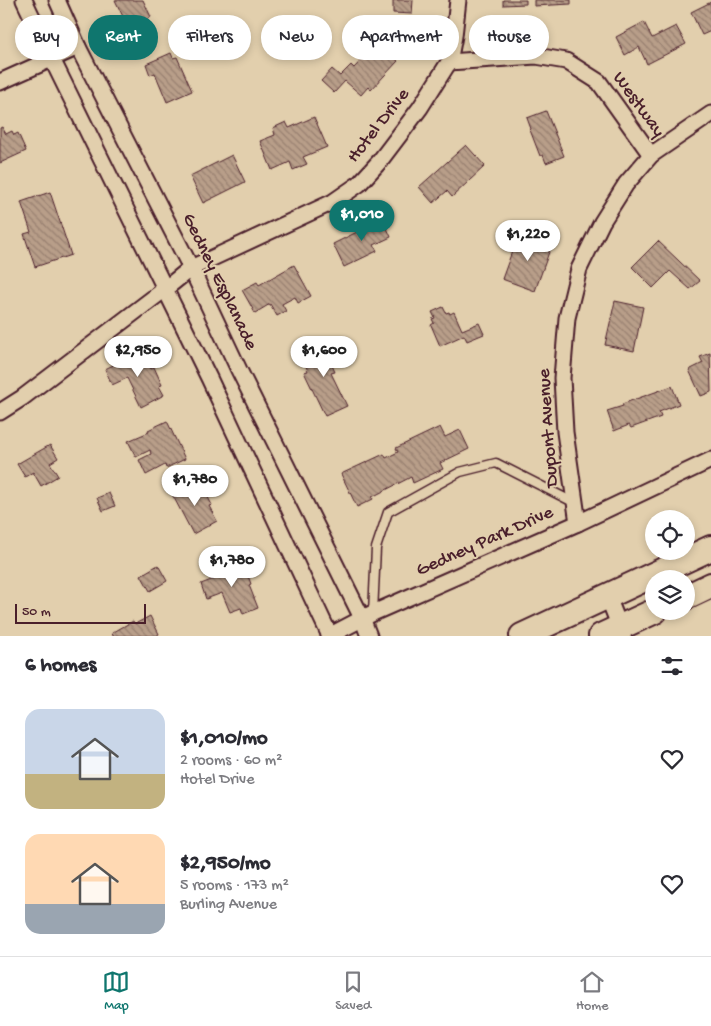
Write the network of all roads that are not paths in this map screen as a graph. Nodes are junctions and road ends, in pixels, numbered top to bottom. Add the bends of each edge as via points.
1 (24, 0) edge
2 (57, 0) edge
3 (458, 0) edge
4 (31, 15) edge
5 (64, 15) edge
6 (78, 47) edge
7 (50, 60) edge
8 (52, 60) edge
9 (449, 62) junction
10 (0, 82) edge
11 (711, 114) edge
12 (651, 156) junction
13 (191, 268) junction
14 (165, 289) junction
15 (0, 412) edge
16 (711, 460) edge
17 (575, 502) junction
18 (578, 523) junction
19 (711, 548) edge
20 (711, 585) edge
21 (695, 593) edge
22 (608, 596) junction
23 (367, 616) junction
24 (645, 616) edge
25 (615, 633) edge
26 (330, 636) edge
27 (369, 636) edge
28 (522, 636) edge

1 - 4 street
2 - 5 street, Gedney Esplanade
3 - 9 street, Hotel Drive
6 - 13 street, Gedney Esplanade
7 - 10 street
8 - 14 street
9 - 12 street, Westway via 536,56 566,61 598,82
9 - 13 street, Hotel Drive via 420,108 380,162 359,184 333,202
11 - 12 street, Dupont Avenue
12 - 17 street, Dupont Avenue via 626,184 602,222 579,269 567,318 562,378 565,432
13 - 14 street, Hotel Drive
13 - 23 street, Gedney Esplanade via 239,370
14 - 15 street, Hotel Drive
14 - 26 street
16 - 18 street, Gedney Park Drive
17 - 18 street, Dupont Avenue
17 - 23 lane via 496,463 460,472 388,512 376,548
18 - 23 street, Gedney Park Drive
19 - 22 main road
20 - 21 main road
22 - 25 street
22 - 28 main road
23 - 26 street, Gedney Park Drive
23 - 27 street, Gedney Esplanade
24 - 25 main road

